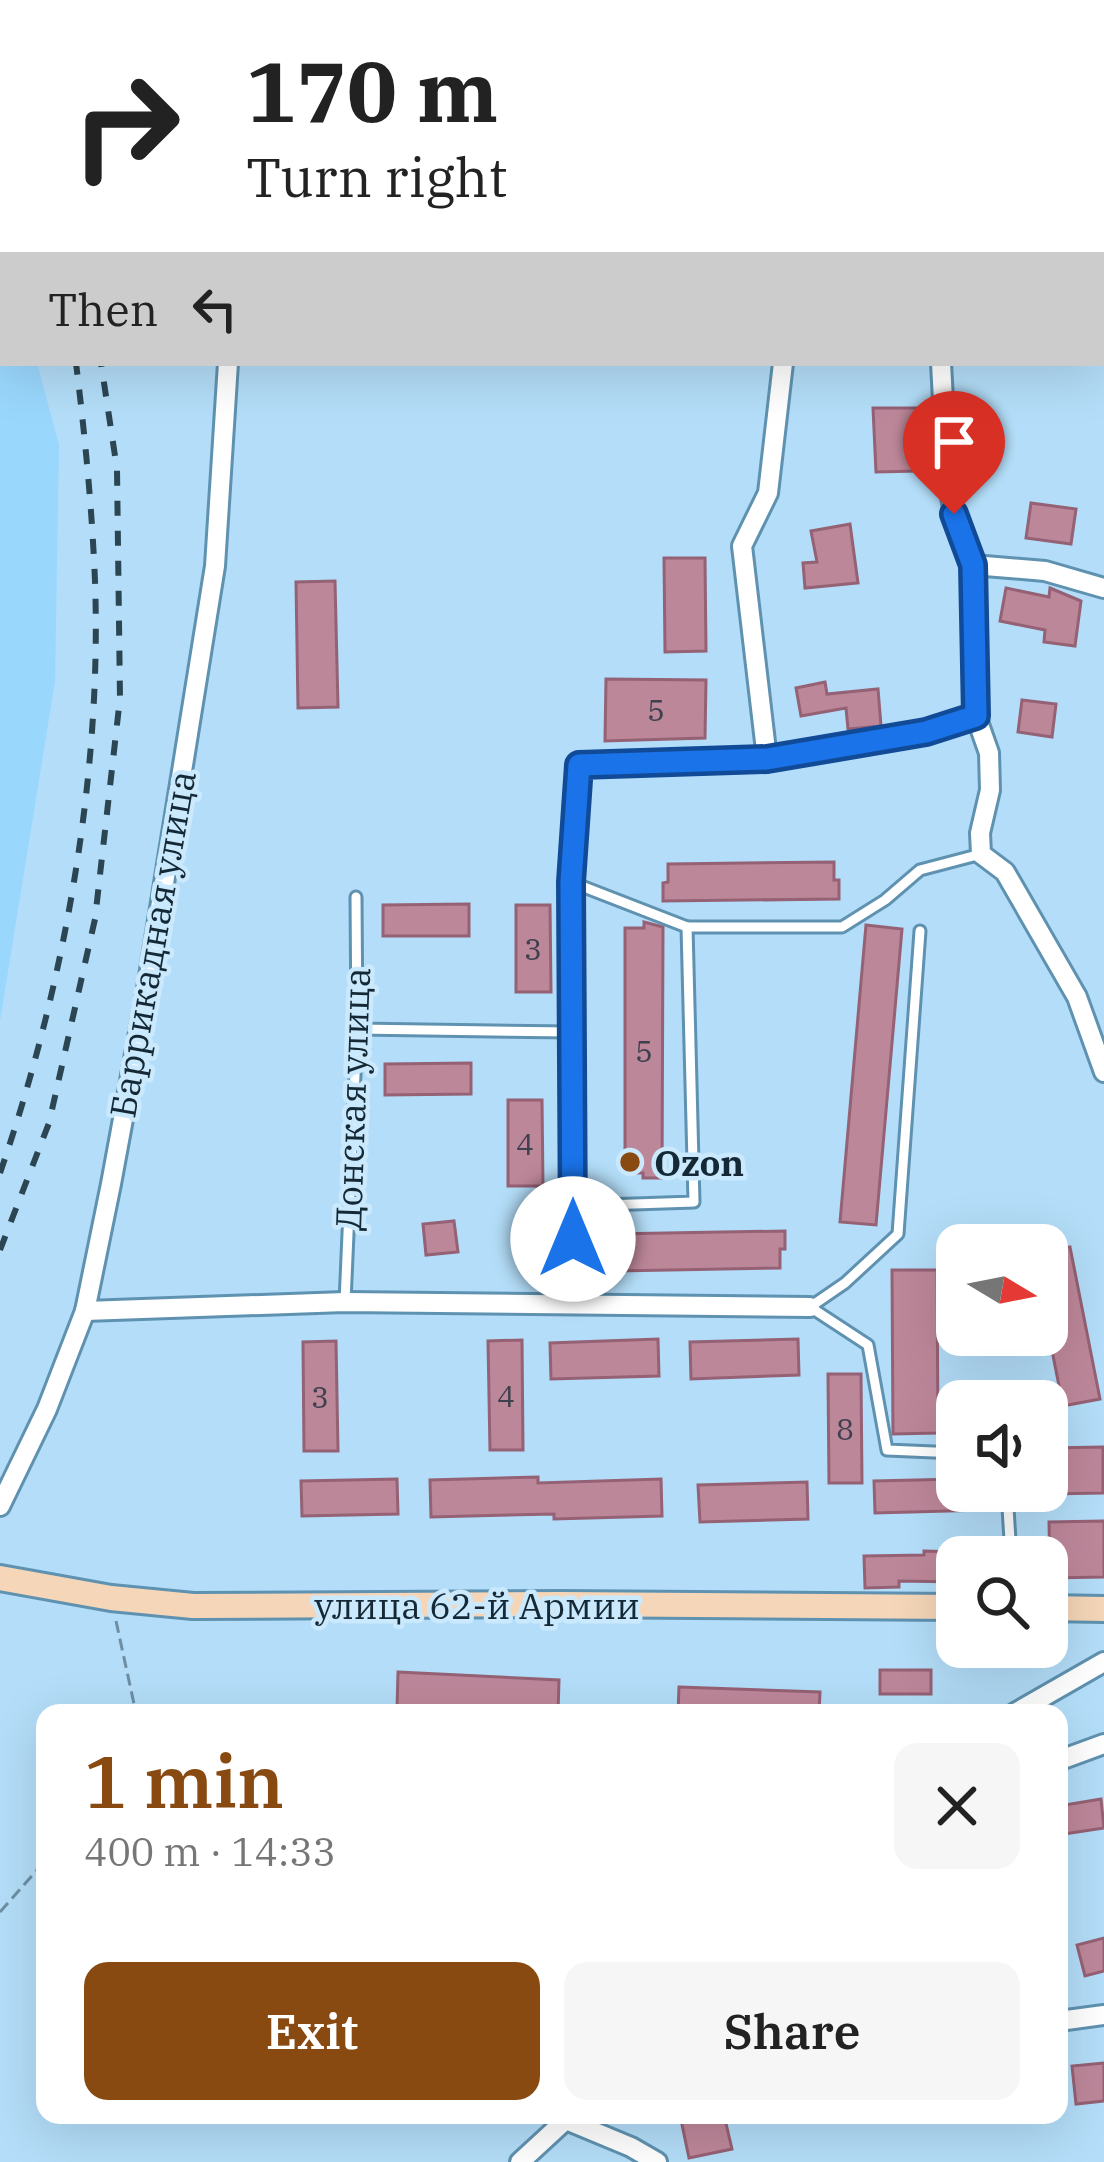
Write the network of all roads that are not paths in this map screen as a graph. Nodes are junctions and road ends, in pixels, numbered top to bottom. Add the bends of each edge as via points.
1 (228, 366) edge
2 (783, 366) edge
3 (941, 366) edge
4 (973, 565) junction
5 (1104, 588) edge
6 (976, 716) junction
7 (767, 759) junction
8 (981, 854) junction
9 (571, 882) junction
10 (356, 896) dead end
11 (687, 928) junction
12 (920, 932) dead end
13 (357, 1029) junction
14 (570, 1032) junction
15 (1104, 1072) edge
16 (574, 1206) junction
17 (345, 1302) junction
18 (572, 1303) junction
19 (810, 1307) junction
20 (85, 1312) junction
21 (936, 1452) edge
22 (0, 1506) edge
23 (0, 1578) edge
24 (936, 1607) edge
25 (1068, 1608) edge
26 (1104, 1609) edge
27 (1104, 1662) edge
28 (1031, 1704) edge
29 (1104, 1744) edge
30 (1068, 1757) edge
31 (1104, 2015) edge
32 (1068, 2020) edge
33 (561, 2124) edge
34 (583, 2124) edge
35 (520, 2162) edge
36 (657, 2162) edge

1 - 20 street, Баррикадная улица via 215,566
2 - 7 street via 767,493 742,546
3 - 4 street via 947,475
4 - 5 street via 1045,571
4 - 6 street
6 - 7 street
6 - 8 street via 991,790
7 - 9 street via 579,765
8 - 11 lane via 920,871 842,927
8 - 15 street via 1006,872 1078,997
9 - 11 lane
9 - 14 street
10 - 13 lane, Донская улица
11 - 16 lane via 694,1202
12 - 19 lane via 898,1234
13 - 14 lane
13 - 17 lane, Донская улица
14 - 16 street
16 - 18 street
17 - 18 street
17 - 20 street
18 - 19 street
19 - 21 lane via 868,1346 886,1450
20 - 22 street, Баррикадная улица
23 - 24 street, улица 62-й Армии via 194,1606
25 - 26 street
27 - 28 street
29 - 30 street
31 - 32 street
33 - 35 street
34 - 36 street

